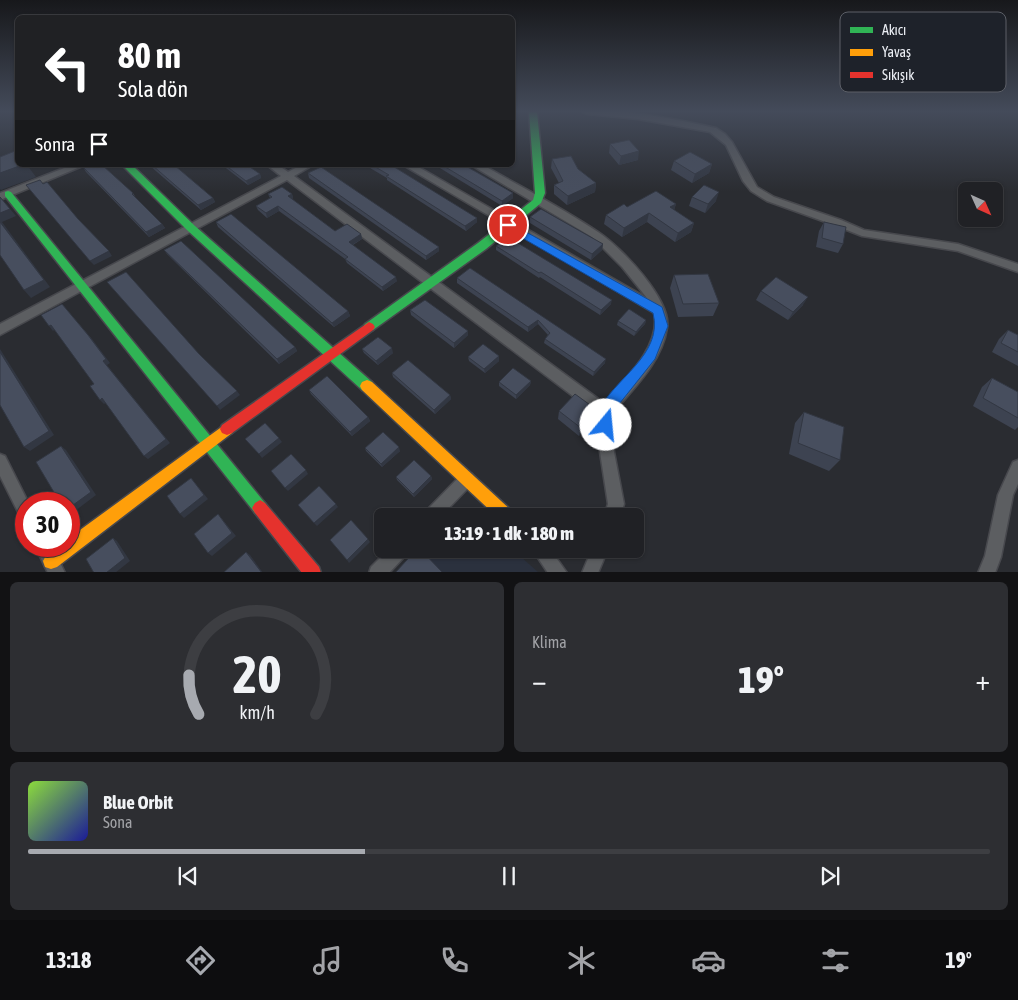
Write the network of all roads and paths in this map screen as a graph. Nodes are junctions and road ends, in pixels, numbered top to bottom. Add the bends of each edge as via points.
1 (535, 139) edge
2 (727, 139) edge
3 (75, 167) edge
4 (129, 167) edge
5 (275, 167) edge
6 (304, 167) edge
7 (411, 167) edge
8 (479, 167) edge
9 (287, 176) junction
10 (4, 196) edge
11 (538, 201) junction
12 (508, 225) junction
13 (191, 228) junction
14 (1018, 268) edge
15 (430, 284) junction
16 (81, 286) junction
17 (658, 310) junction
18 (0, 330) edge
19 (333, 354) junction
20 (605, 412) junction
21 (210, 442) junction
22 (0, 461) edge
23 (1018, 467) edge
24 (467, 479) junction
25 (16, 492) edge
26 (440, 508) edge
27 (498, 508) edge
28 (615, 508) edge
29 (391, 558) edge
30 (547, 558) edge
31 (596, 558) edge
32 (54, 567) edge
33 (313, 572) edge
34 (377, 572) edge
35 (559, 572) edge
36 (590, 572) edge
37 (986, 572) edge

1 - 11 street
2 - 14 street via 754,188 773,200 859,232 950,247
3 - 10 street
4 - 13 street
5 - 9 street
6 - 9 street
7 - 12 street
8 - 11 street
9 - 13 street
9 - 15 street
10 - 16 street
11 - 12 street
11 - 17 street via 610,246 644,283
12 - 15 street
12 - 17 street
13 - 16 street
13 - 19 street
15 - 19 street
15 - 20 street
16 - 18 street
16 - 21 street
17 - 20 street via 662,326 649,359
19 - 21 street
19 - 24 street
20 - 28 street
21 - 32 street
21 - 33 street
22 - 25 street
23 - 37 street via 1006,495 993,557
24 - 26 street
24 - 27 street
29 - 34 street
30 - 35 street
31 - 36 street

